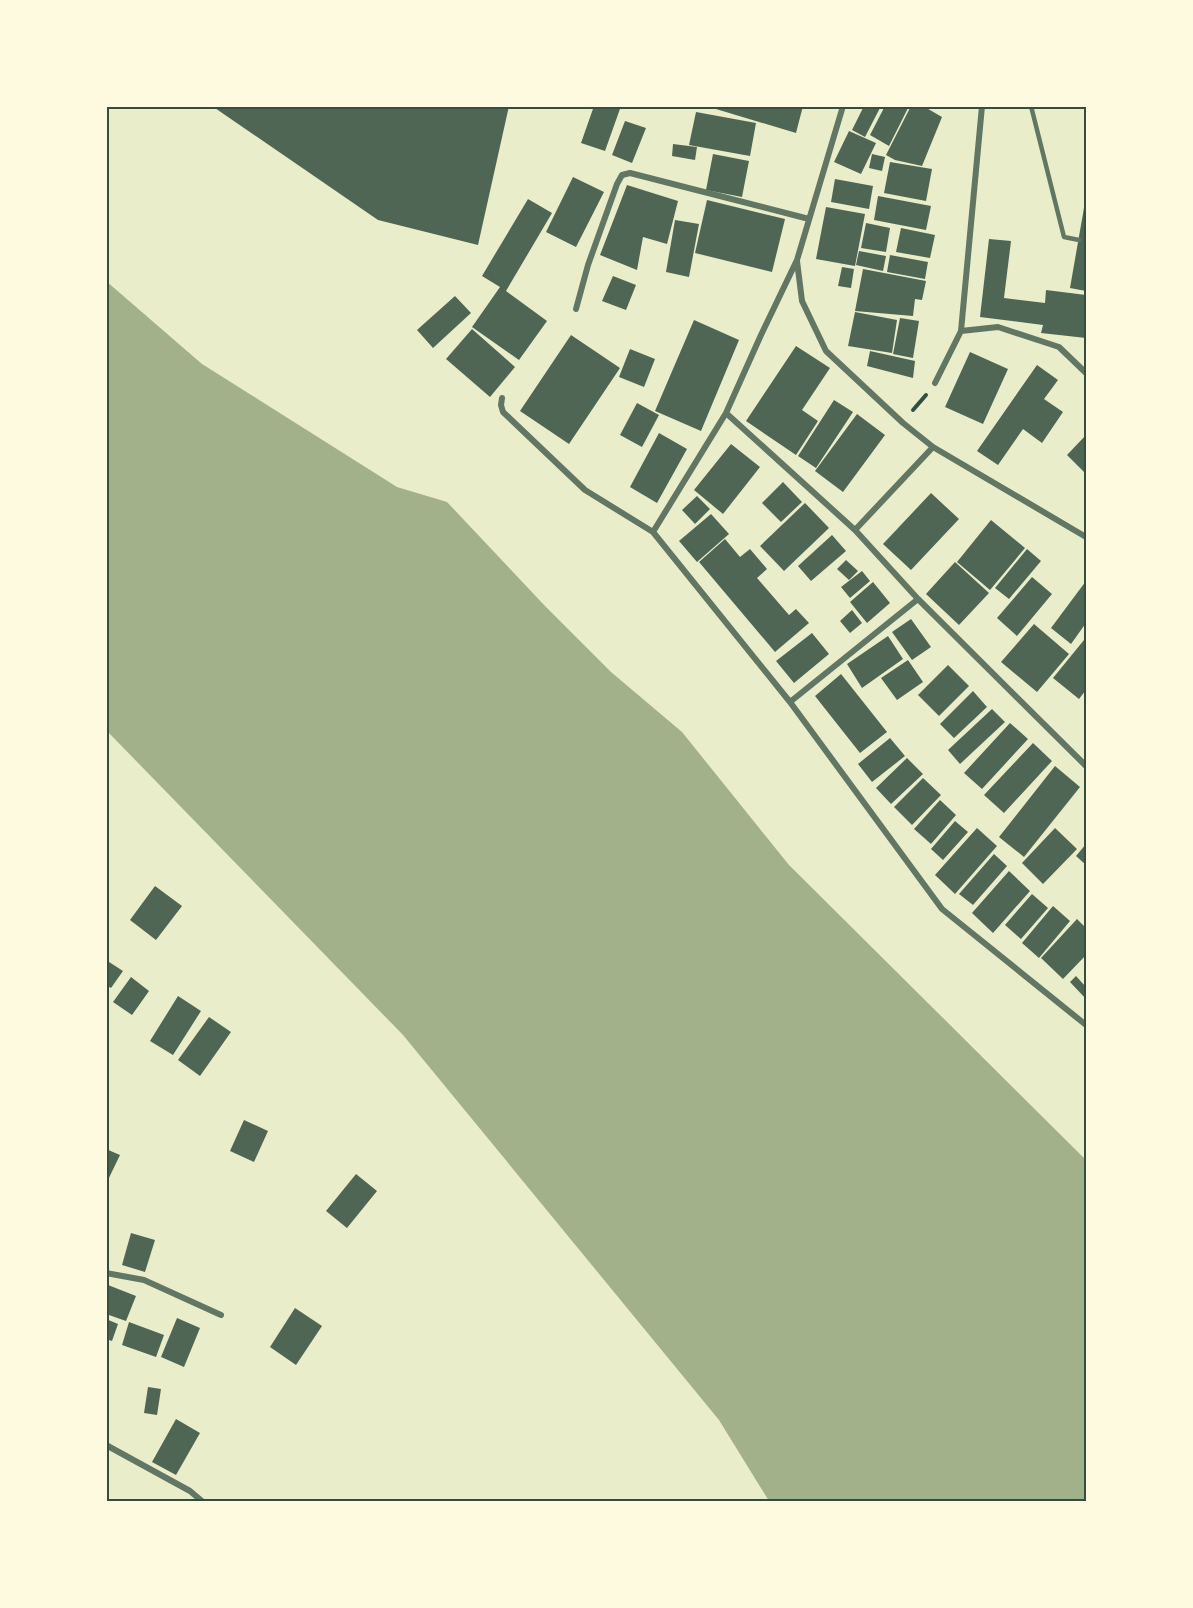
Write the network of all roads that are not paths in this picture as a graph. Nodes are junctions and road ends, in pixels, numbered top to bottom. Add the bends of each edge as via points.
1 (843, 106) edge
2 (982, 106) edge
3 (1031, 106) edge
4 (809, 219) junction
5 (1079, 240) dead end
6 (797, 260) junction
7 (576, 309) dead end
8 (961, 331) junction
9 (1086, 373) edge
10 (936, 383) road end
11 (502, 398) dead end
12 (726, 413) junction
13 (933, 447) junction
14 (855, 530) junction
15 (653, 532) junction
16 (1086, 537) edge
17 (918, 598) junction
18 (790, 702) junction
19 (1086, 766) edge
20 (1086, 1025) edge
21 (106, 1273) edge
22 (221, 1315) dead end
23 (106, 1445) edge
24 (203, 1502) edge

1 - 4 street
2 - 8 street
3 - 5 lane via 1064,237
4 - 6 street
4 - 7 street via 630,174 622,176 588,265
6 - 12 street
6 - 13 street via 801,301 826,351
8 - 9 street via 998,327 1059,347
8 - 10 street
11 - 15 street via 503,412 585,490
12 - 14 street
12 - 15 street
13 - 14 street
13 - 16 street
14 - 17 street
15 - 18 street
17 - 18 street
17 - 19 street
18 - 20 street via 942,909
21 - 22 street via 144,1280
23 - 24 street

